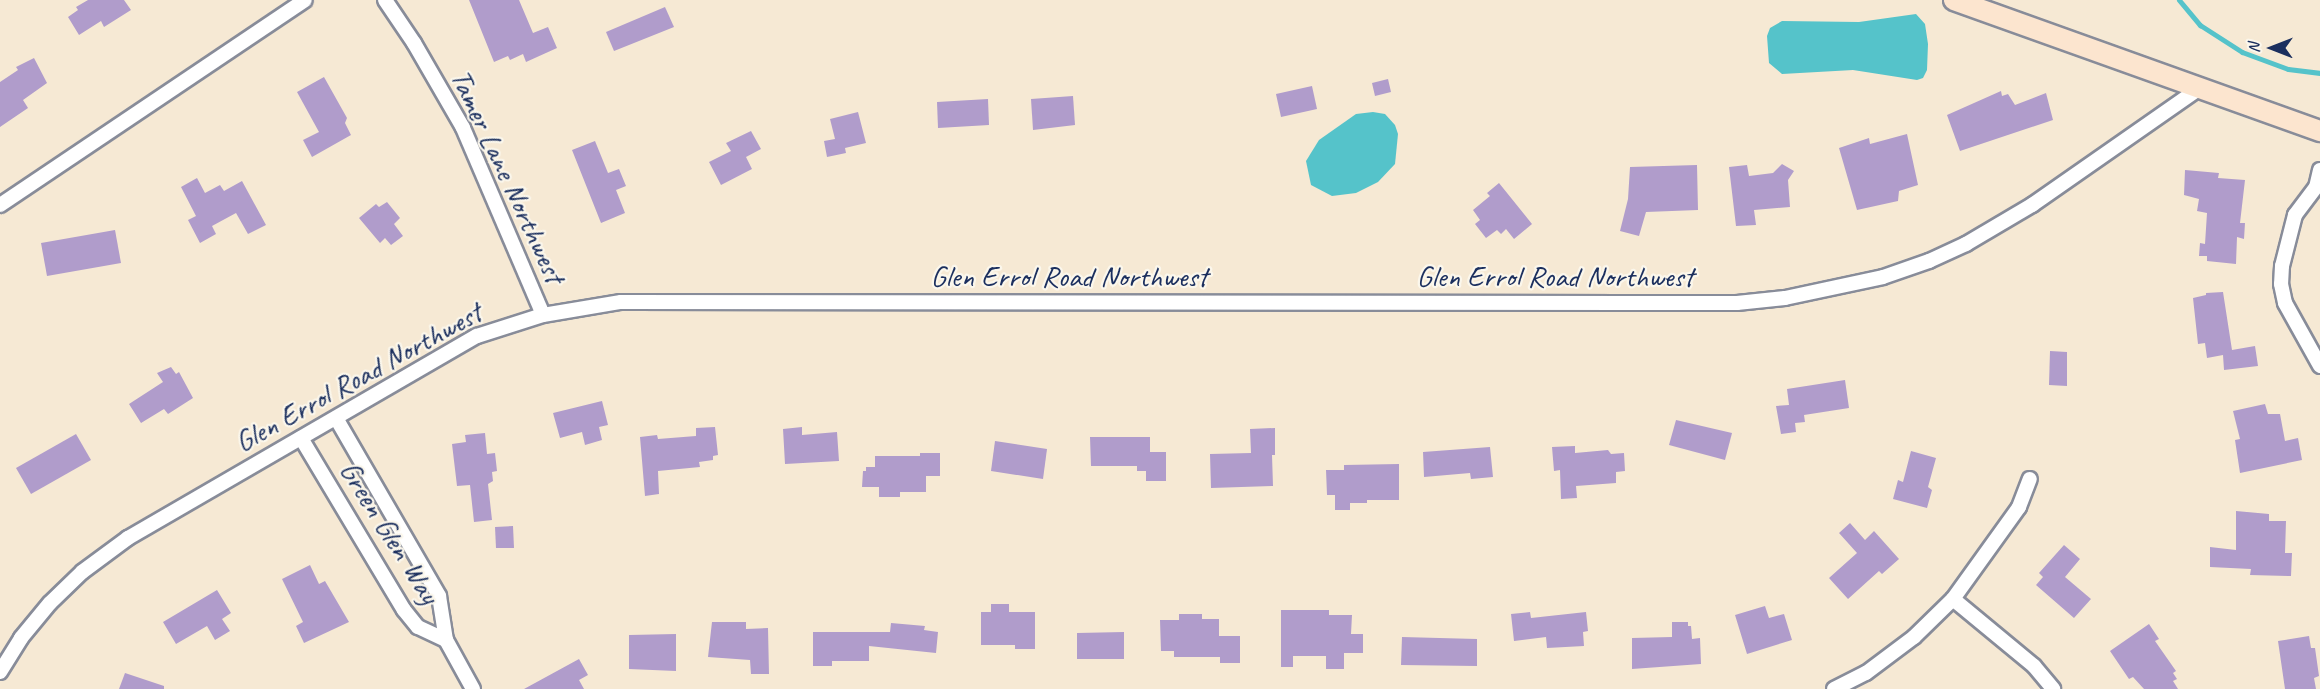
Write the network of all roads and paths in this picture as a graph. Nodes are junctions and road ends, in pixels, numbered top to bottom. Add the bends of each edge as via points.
1 (305, 0) edge
2 (385, 0) edge
3 (1954, 0) edge
4 (2200, 88) junction
5 (2320, 131) edge
6 (2320, 170) edge
7 (0, 205) edge
8 (543, 315) junction
9 (2320, 366) edge
10 (336, 418) junction
11 (300, 438) junction
12 (2030, 480) dead end
13 (1953, 599) junction
14 (446, 640) junction
15 (0, 672) edge
16 (473, 689) edge
17 (1834, 689) edge
18 (2053, 689) edge

1 - 7 street
2 - 8 street, Tamer Lane Northwest via 463,128
3 - 4 street
4 - 5 street
4 - 8 street, Glen Errol Road Northwest via 2032,205 1966,244 1883,277 1785,298 1737,303 621,303
6 - 9 street via 2316,187 2295,215 2281,284 2285,303
8 - 10 street, Glen Errol Road Northwest via 477,336
10 - 11 street, Glen Errol Road Northwest
10 - 14 street, Green Glen Way via 439,596
11 - 14 street, Green Glen Way via 404,610 418,627
11 - 15 street, Glen Errol Road Northwest via 129,538 82,572 21,638
12 - 13 street via 2019,507
13 - 17 street via 1914,637 1866,673
13 - 18 street via 2034,666
14 - 16 street, Green Glen Way

